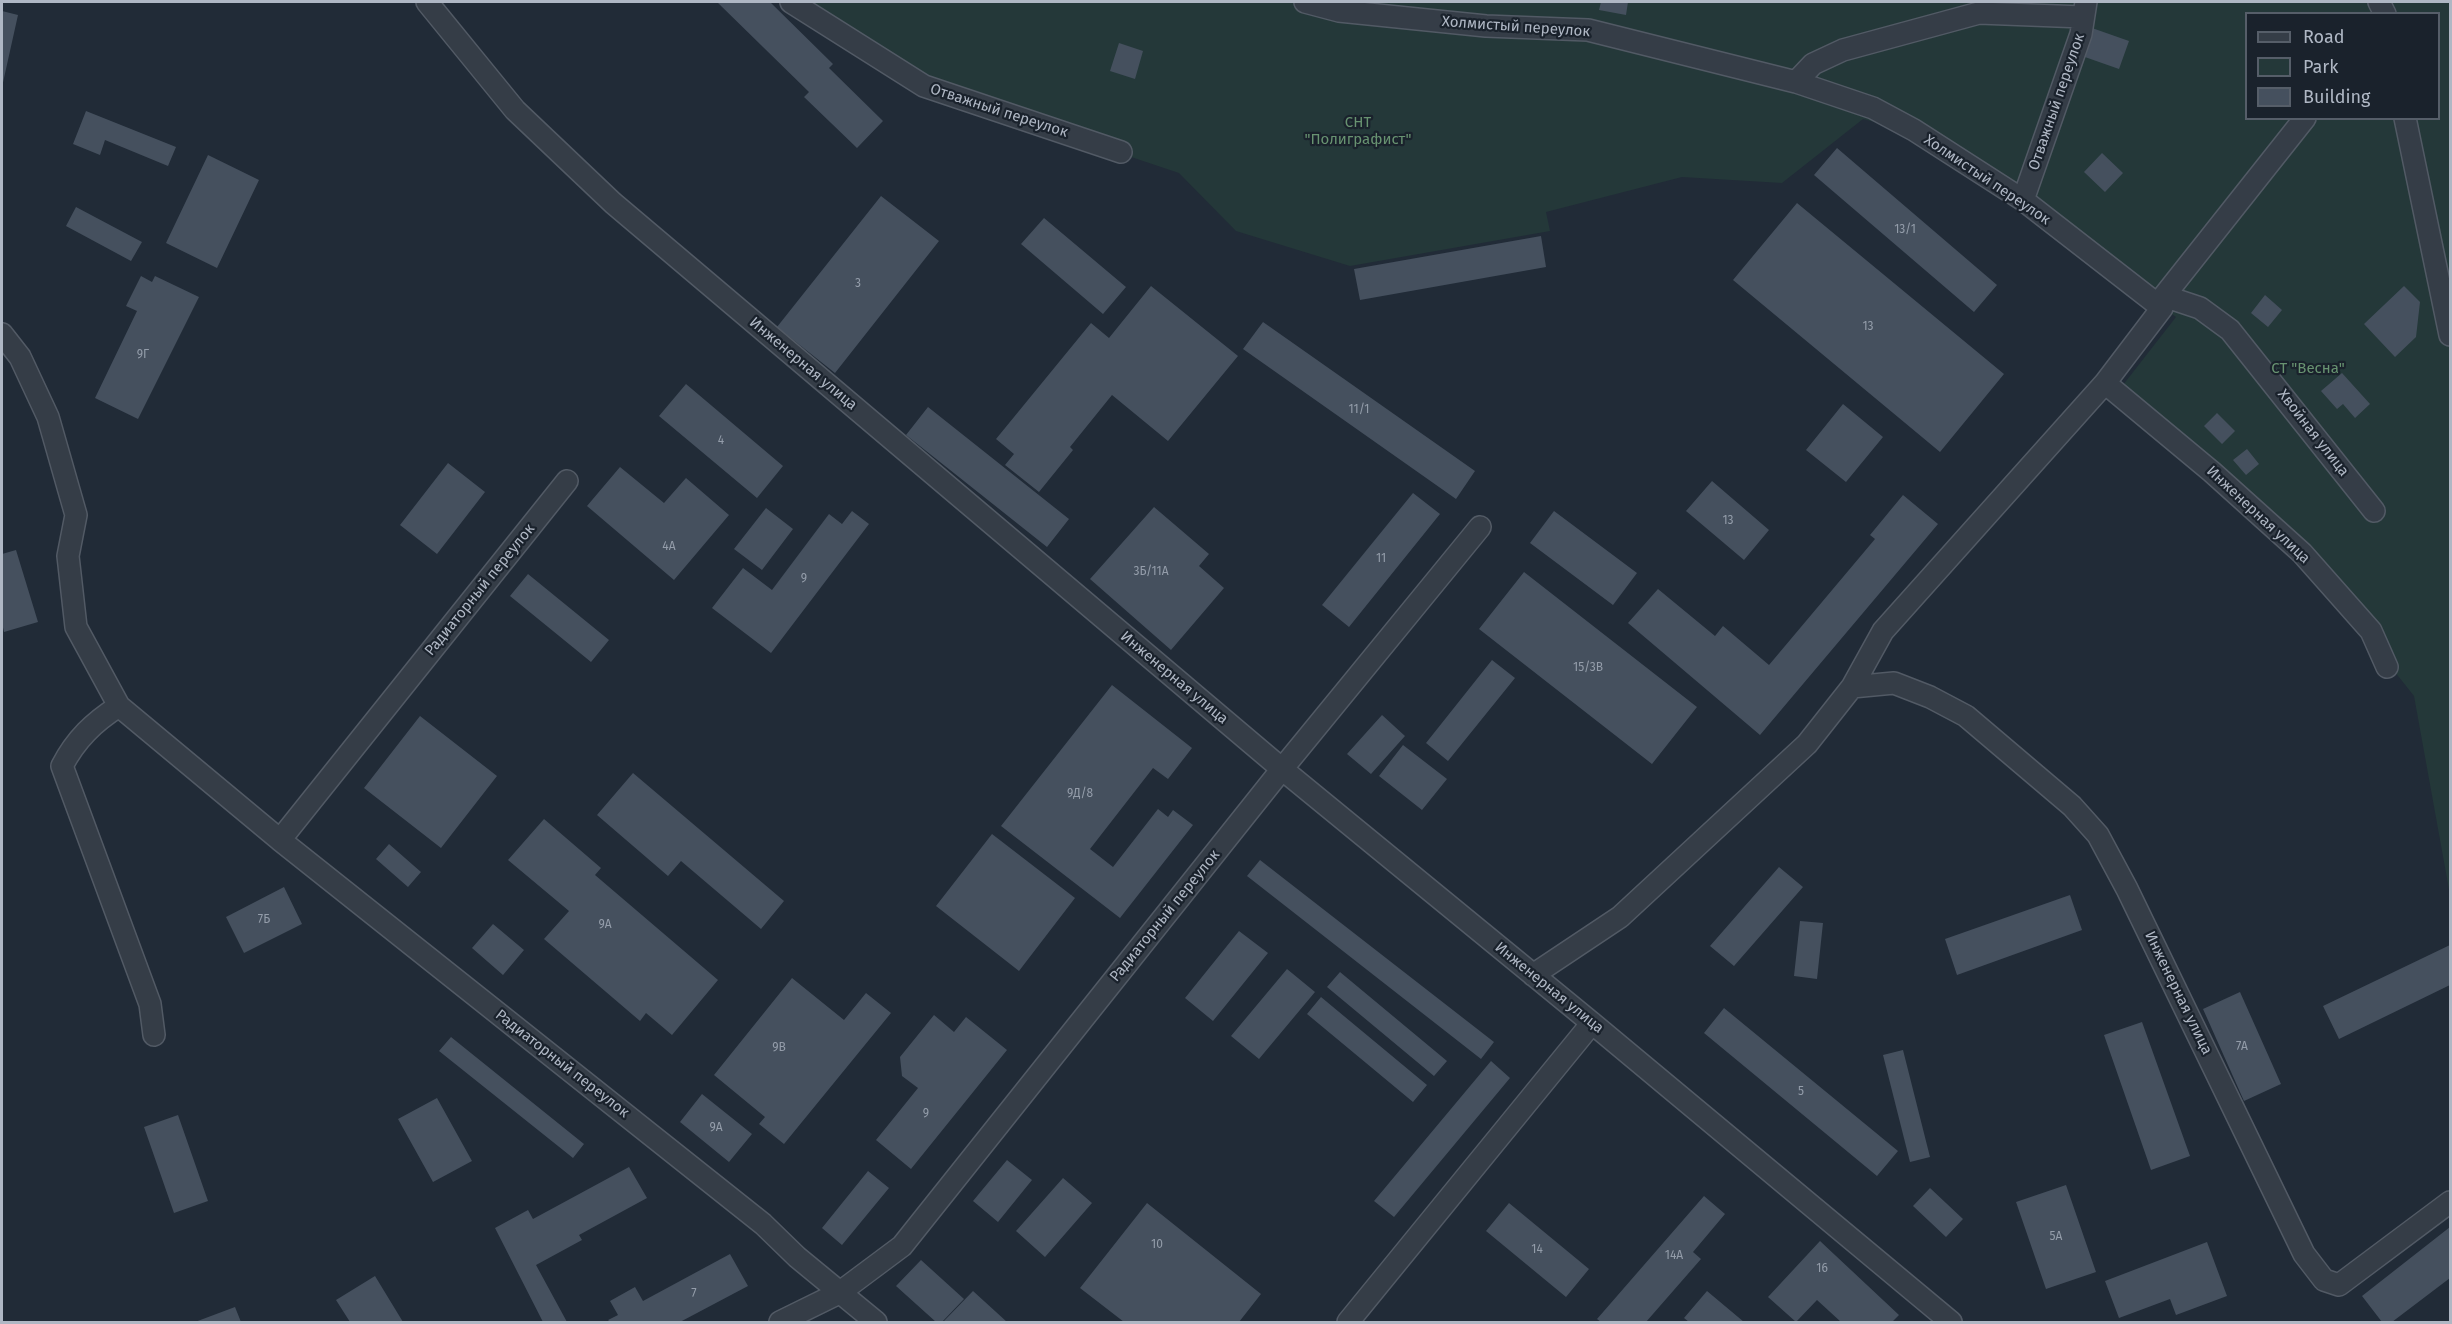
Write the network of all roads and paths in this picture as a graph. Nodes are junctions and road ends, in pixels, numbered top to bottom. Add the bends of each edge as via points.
1 (428, 2) edge
2 (791, 2) edge
3 (1305, 2) edge
4 (2085, 9) edge
5 (1796, 82) junction
6 (2303, 120) edge
7 (2405, 120) edge
8 (1121, 152) dead end
9 (2023, 200) junction
10 (2163, 302) junction
11 (2, 334) edge
12 (2451, 335) edge
13 (2105, 383) junction
14 (567, 481) dead end
15 (2374, 511) dead end
16 (1480, 527) dead end
17 (2386, 667) dead end
18 (1851, 687) junction
19 (119, 706) junction
20 (1282, 769) junction
21 (280, 840) junction
22 (1533, 975) junction
23 (1592, 1023) junction
24 (154, 1035) dead end
25 (2451, 1202) edge
26 (839, 1293) junction
27 (780, 1323) edge
28 (876, 1323) edge
29 (1348, 1323) edge
30 (1951, 1323) edge

1 - 20 street, Инженерная улица via 515,110 613,203
2 - 8 street, Отважный переулок via 924,86
3 - 5 street, Холмистый переулок via 1339,11 1486,26 1588,30
4 - 5 street via 1979,13 1843,50 1813,64
4 - 9 street, Отважный переулок via 2081,34
5 - 9 street, Холмистый переулок via 1873,108
6 - 10 street
7 - 12 street
9 - 10 street, Холмистый переулок
10 - 13 street
10 - 15 street, Хвойная улица via 2200,308 2230,330
11 - 19 street, Радиаторный переулок via 20,357 48,417 76,515 68,556 76,627
13 - 17 street, Инженерная улица via 2302,553 2371,631
13 - 18 street via 1883,631
14 - 21 street, Радиаторный переулок
16 - 20 street, Радиаторный переулок
18 - 22 street via 1807,744 1620,917
18 - 25 street, Инженерная улица via 1894,683 1966,716 2072,806 2098,835 2133,899 2304,1254 2324,1280 2338,1285
19 - 21 street, Радиаторный переулок
19 - 24 street via 72,746 62,766 150,1004
20 - 22 street, Инженерная улица
20 - 26 street, Радиаторный переулок via 902,1246
21 - 26 street, Радиаторный переулок via 763,1224
22 - 23 street, Инженерная улица
23 - 29 street
23 - 30 street, Инженерная улица
26 - 27 street, Радиаторный переулок
26 - 28 street, Радиаторный переулок

